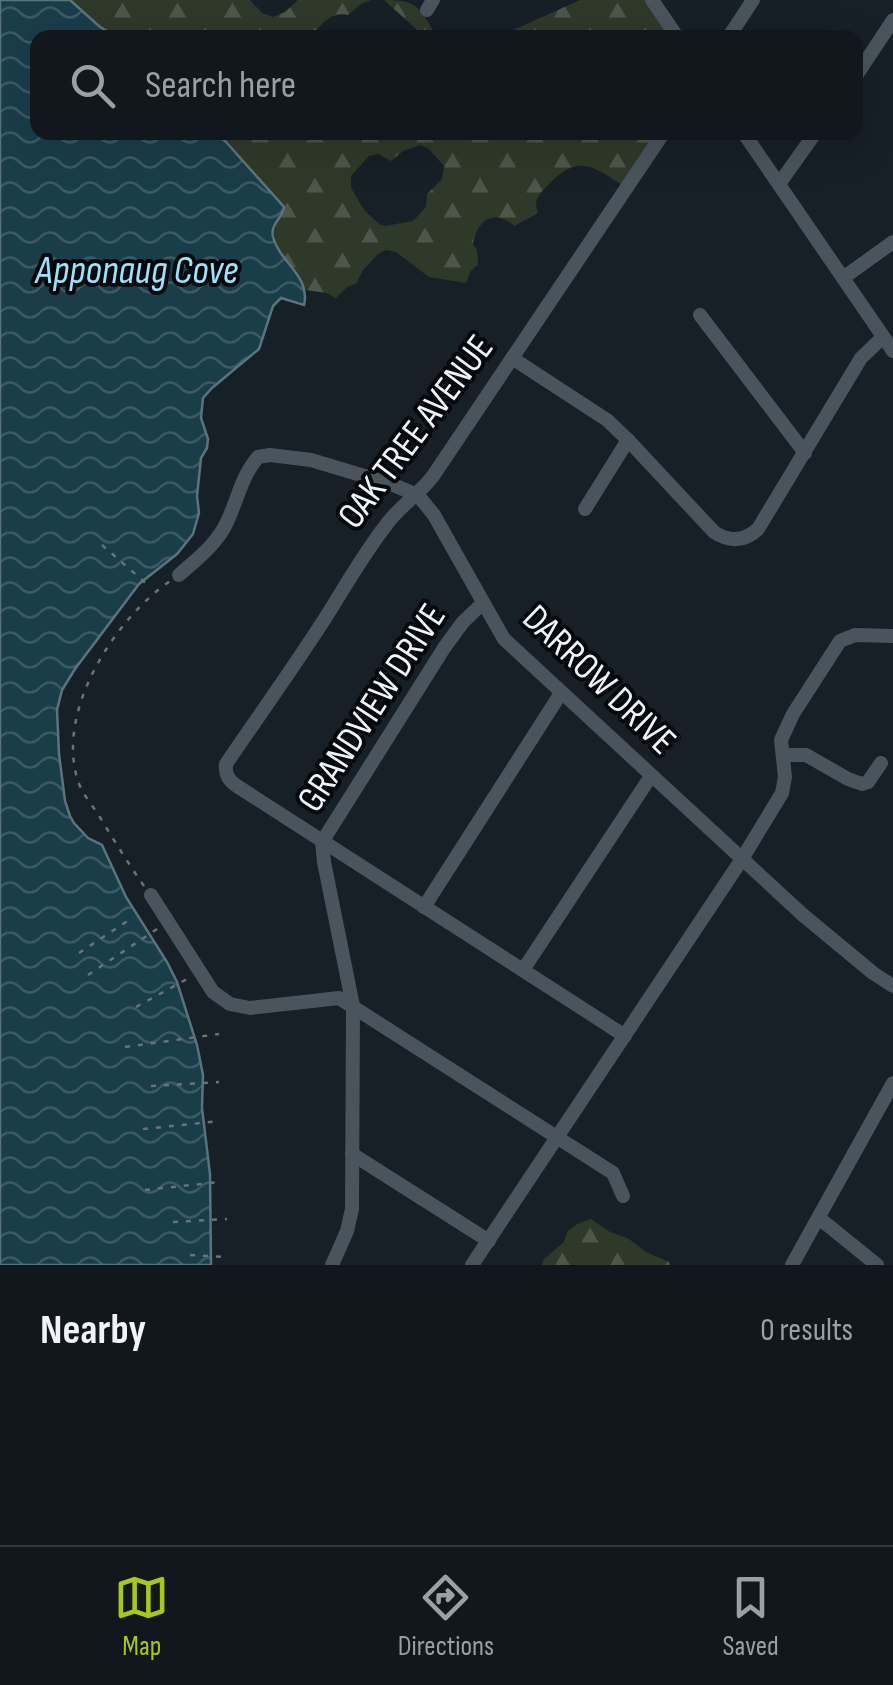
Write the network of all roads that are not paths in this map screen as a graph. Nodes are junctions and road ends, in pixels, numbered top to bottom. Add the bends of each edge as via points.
1 (652, 0) edge
2 (754, 0) edge
3 (893, 20) edge
4 (673, 30) edge
5 (733, 30) edge
6 (863, 65) edge
7 (659, 140) edge
8 (749, 140) edge
9 (810, 140) edge
10 (779, 184) junction
11 (893, 242) edge
12 (844, 278) junction
13 (700, 315) dead end
14 (883, 337) junction
15 (893, 351) edge
16 (512, 358) junction
17 (628, 440) junction
18 (804, 453) junction
19 (415, 494) junction
20 (585, 509) dead end
21 (180, 574) road end
22 (482, 604) junction
23 (893, 636) edge
24 (561, 694) junction
25 (783, 755) junction
26 (881, 762) dead end
27 (652, 776) junction
28 (322, 842) junction
29 (742, 859) junction
30 (151, 895) road end
31 (424, 907) junction
32 (523, 970) junction
33 (893, 986) edge
34 (353, 1006) junction
35 (625, 1036) junction
36 (893, 1083) edge
37 (558, 1137) junction
38 (352, 1154) junction
39 (623, 1196) dead end
40 (820, 1218) junction
41 (489, 1240) junction
42 (332, 1265) edge
43 (472, 1265) edge
44 (792, 1265) edge
45 (877, 1265) edge

1 - 4 street
2 - 5 street
3 - 6 street
7 - 16 street, OAK TREE AVENUE
8 - 10 street
9 - 10 street
10 - 12 street
11 - 12 street
12 - 14 street
13 - 18 street
14 - 15 street
14 - 18 street via 861,358
16 - 17 street
16 - 19 street, OAK TREE AVENUE
17 - 18 street via 728,540 758,529
17 - 20 street
19 - 21 street via 311,460 258,457 215,542
19 - 22 street, DARROW DRIVE via 434,515
19 - 28 street, OAK TREE AVENUE via 361,560 225,772
22 - 24 street, DARROW DRIVE via 504,639
22 - 28 street, GRANDVIEW DRIVE via 444,648
23 - 25 street via 840,641 793,714 781,740
24 - 27 street, DARROW DRIVE
24 - 31 street
25 - 26 street via 806,755 862,784
25 - 29 street via 782,793
27 - 29 street, DARROW DRIVE
27 - 32 street
28 - 31 street
28 - 34 street, GRANDVIEW DRIVE
29 - 33 street, DARROW DRIVE
29 - 35 street
30 - 34 street via 214,992 230,1004 250,1008 338,998
31 - 32 street
32 - 35 street
34 - 37 street
34 - 38 street, GRANDVIEW DRIVE
35 - 37 street
36 - 40 street
37 - 39 street via 614,1173
37 - 41 street
38 - 41 street
38 - 42 street, GRANDVIEW DRIVE via 352,1210
40 - 44 street
40 - 45 street
41 - 43 street

